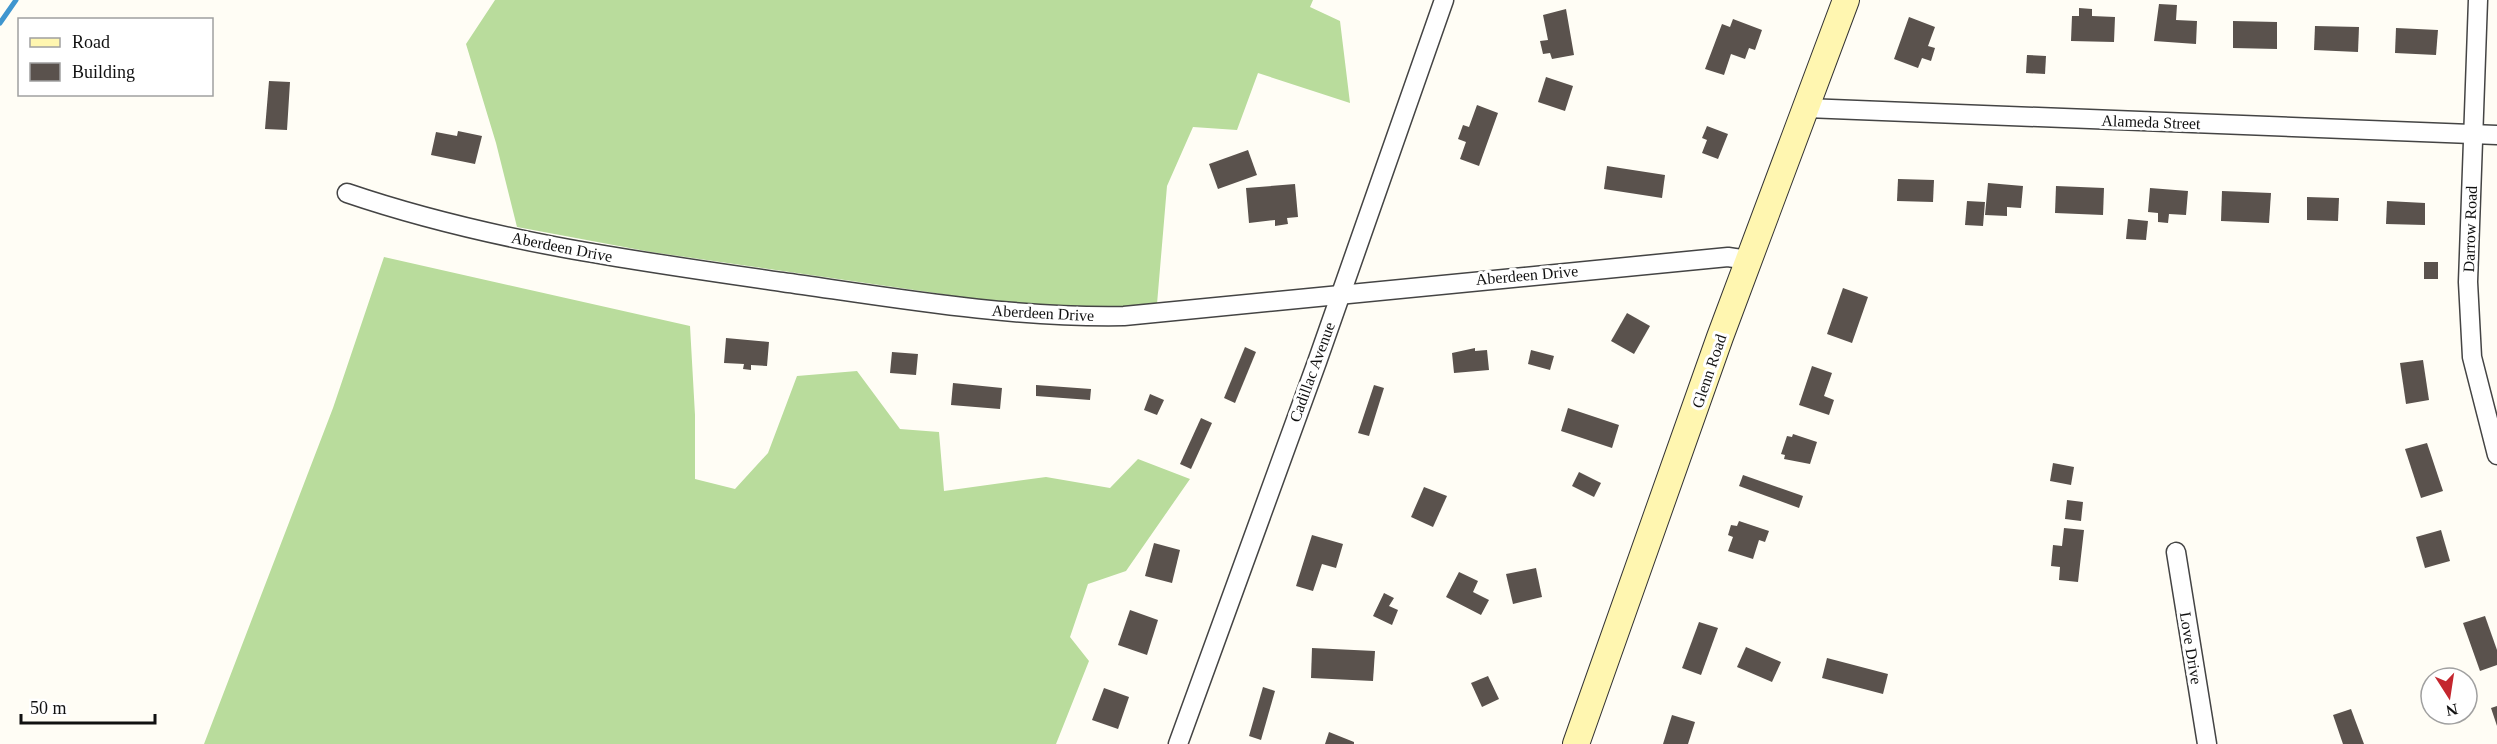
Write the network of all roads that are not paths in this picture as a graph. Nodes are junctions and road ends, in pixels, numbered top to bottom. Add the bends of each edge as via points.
1 (1444, 0) edge
2 (1846, 0) edge
3 (2478, 0) edge
4 (1806, 108) junction
5 (2472, 135) junction
6 (2497, 135) edge
7 (347, 193) dead end
8 (1748, 260) junction
9 (1341, 293) junction
10 (2497, 455) edge
11 (2176, 552) dead end
12 (1178, 744) edge
13 (1576, 744) edge
14 (2207, 744) edge

1 - 9 street, Cadillac Avenue
2 - 4 street, Glenn Road
3 - 5 street, Darrow Road
4 - 5 street, Alameda Street
4 - 8 street, Glenn Road
5 - 6 street, Alameda Street
5 - 10 street, Darrow Road via 2468,282 2472,357
7 - 9 street, Aberdeen Drive via 403,212 529,242 651,264 975,310 1073,317 1124,316
8 - 9 street, Aberdeen Drive via 1728,257
8 - 13 street, Glenn Road
9 - 12 street, Cadillac Avenue
11 - 14 street, Love Drive

